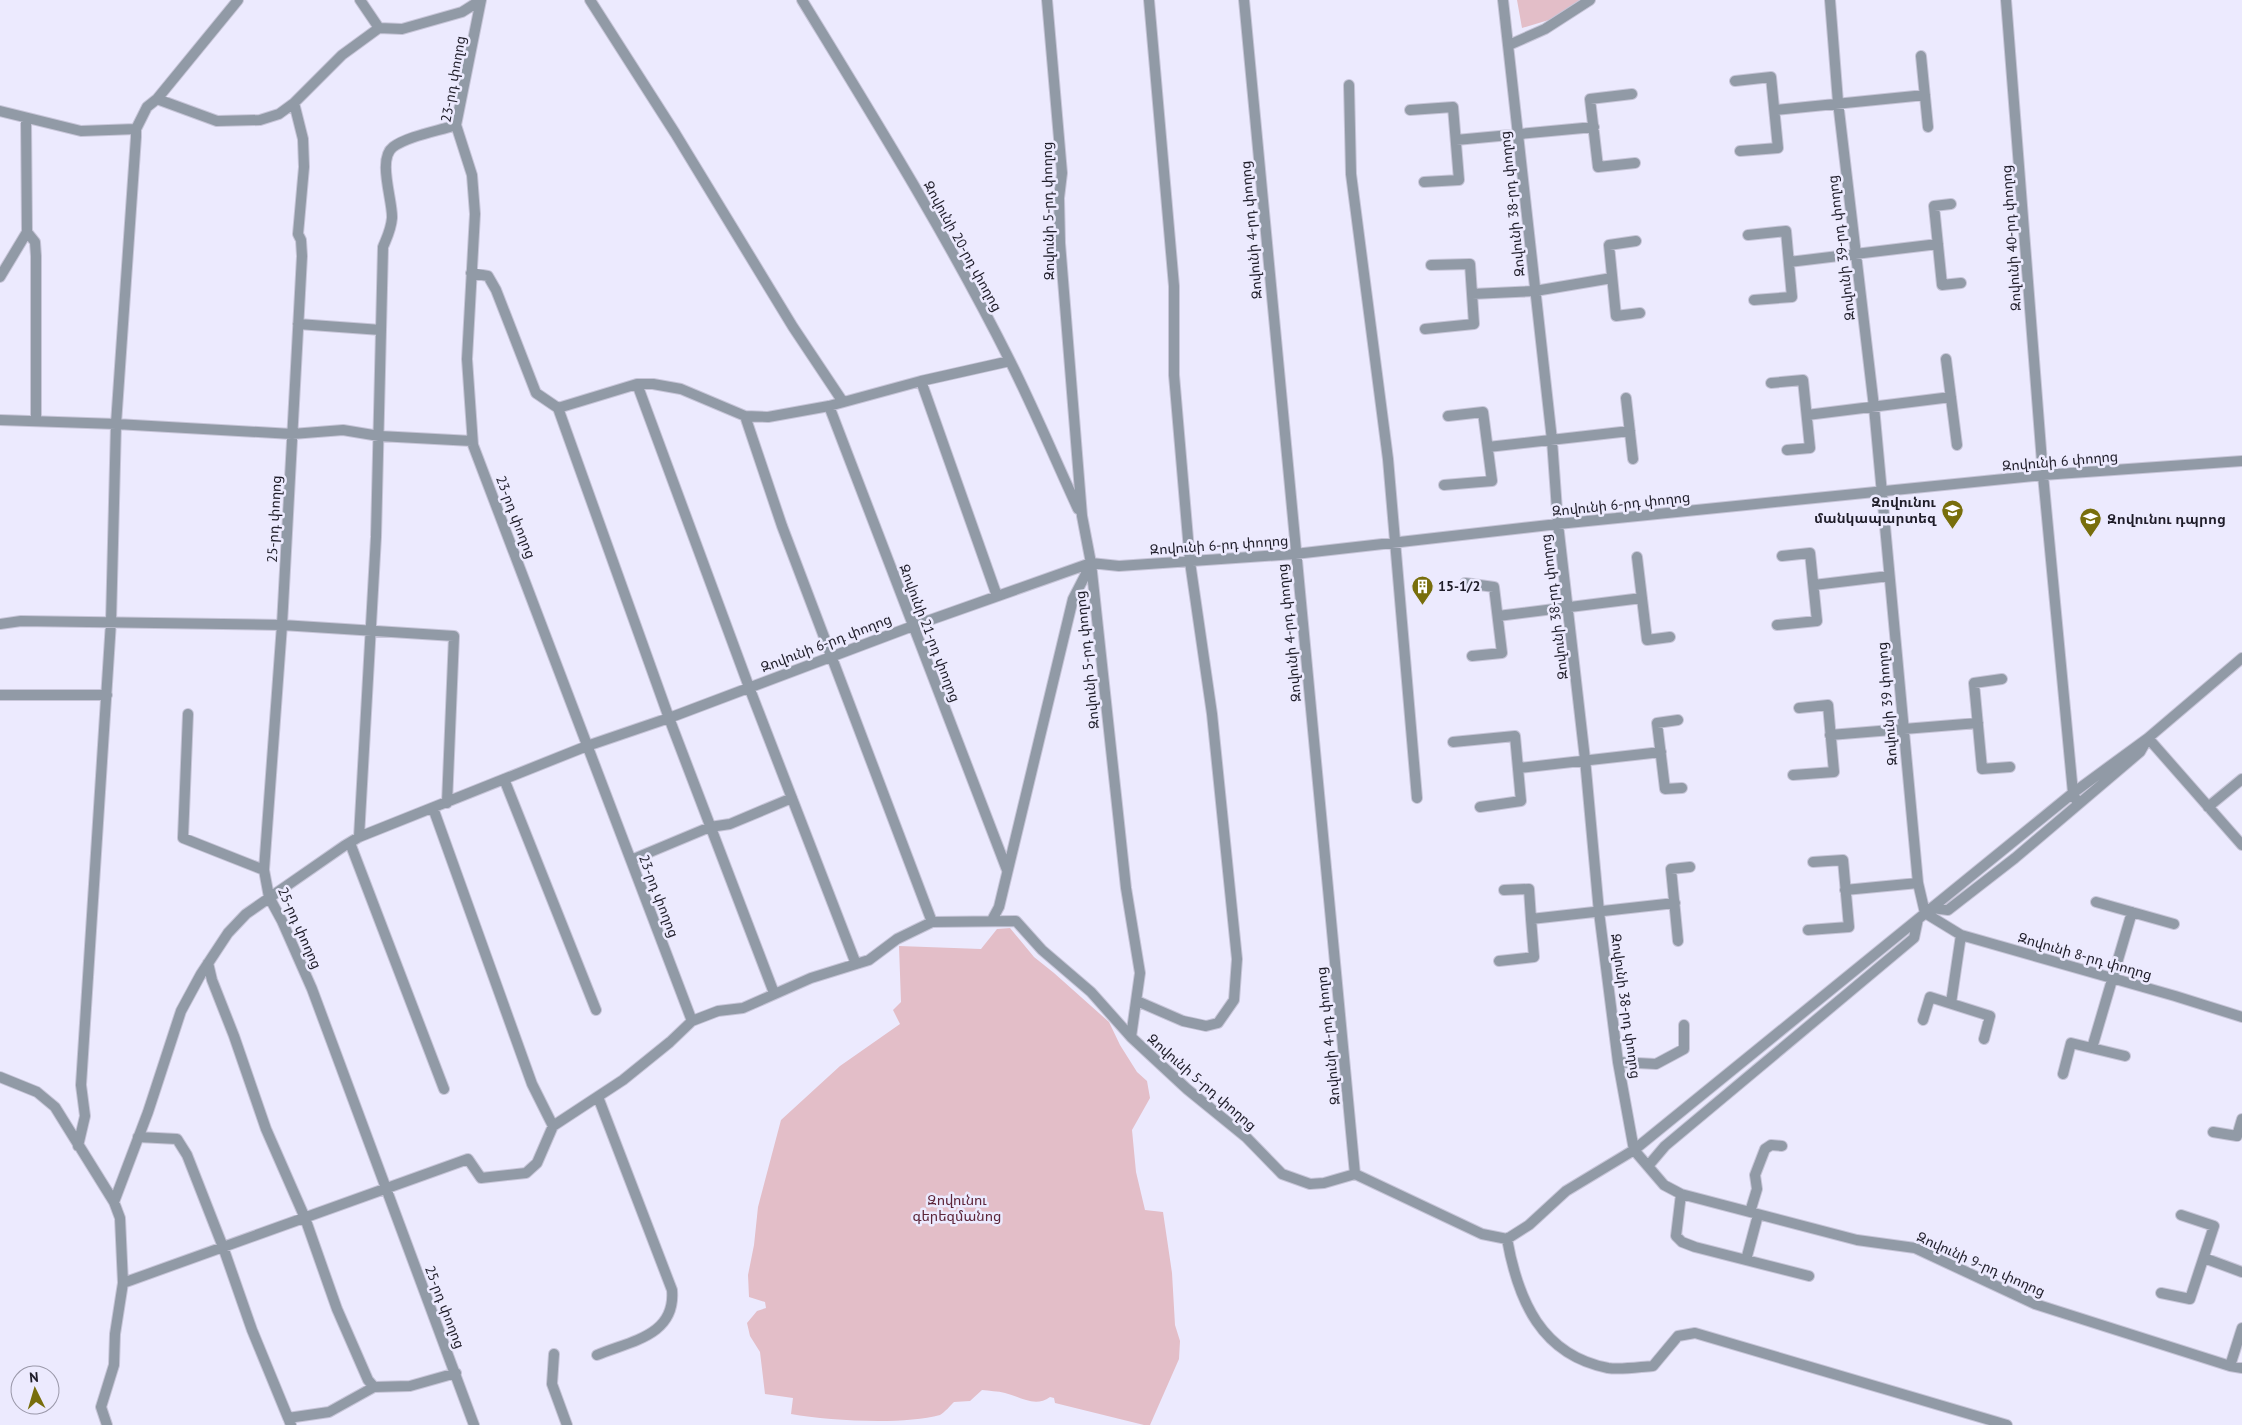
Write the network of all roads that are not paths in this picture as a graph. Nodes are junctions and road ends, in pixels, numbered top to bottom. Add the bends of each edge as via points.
1 (238, 0) edge
2 (360, 0) edge
3 (481, 0) edge
4 (590, 0) edge
5 (802, 0) edge
6 (1047, 0) edge
7 (1149, 0) edge
8 (1244, 0) edge
9 (1503, 0) edge
10 (1590, 0) edge
11 (1830, 0) edge
12 (2006, 0) edge
13 (380, 28) junction
14 (1509, 45) junction
15 (1921, 56) dead end
16 (1735, 81) dead end
17 (1350, 85) dead end
18 (1632, 94) dead end
19 (1925, 95) junction
20 (157, 99) junction
21 (294, 102) junction
22 (1838, 102) junction
23 (1410, 110) dead end
24 (1775, 110) junction
25 (0, 111) edge
26 (26, 118) junction
27 (456, 125) junction
28 (1594, 127) junction
29 (1928, 127) dead end
30 (136, 129) junction
31 (1519, 135) junction
32 (1456, 140) junction
33 (1740, 151) dead end
34 (1635, 164) dead end
35 (1424, 182) dead end
36 (1951, 204) dead end
37 (27, 232) junction
38 (1748, 235) dead end
39 (1636, 241) dead end
40 (1938, 244) junction
41 (1856, 255) junction
42 (1789, 262) junction
43 (1431, 265) dead end
44 (471, 273) junction
45 (0, 277) edge
46 (1612, 278) junction
47 (1961, 283) dead end
48 (1534, 291) junction
49 (1472, 294) junction
50 (1754, 300) dead end
51 (1640, 313) dead end
52 (298, 324) junction
53 (1425, 329) dead end
54 (381, 330) junction
55 (1946, 358) dead end
56 (1010, 361) junction
57 (921, 381) junction
58 (1771, 383) dead end
59 (637, 384) junction
60 (1951, 397) junction
61 (1626, 398) dead end
62 (844, 402) junction
63 (829, 406) junction
64 (1874, 407) junction
65 (558, 408) junction
66 (1807, 415) junction
67 (745, 416) junction
68 (1448, 416) dead end
69 (0, 420) edge
70 (36, 422) junction
71 (116, 424) junction
72 (1630, 431) junction
73 (292, 434) junction
74 (379, 436) junction
75 (1552, 440) junction
76 (472, 441) junction
77 (1957, 445) dead end
78 (1488, 447) junction
79 (1787, 450) dead end
80 (1633, 459) dead end
81 (2242, 461) edge
82 (2043, 475) junction
83 (1444, 486) dead end
84 (1882, 492) junction
85 (1082, 516) junction
86 (1558, 524) junction
87 (1396, 542) junction
88 (1295, 554) junction
89 (1782, 556) dead end
90 (1637, 558) dead end
91 (1190, 562) junction
92 (1091, 563) junction
93 (1889, 576) junction
94 (1465, 583) dead end
95 (1814, 585) junction
96 (997, 596) junction
97 (1642, 598) junction
98 (1568, 608) junction
99 (1498, 616) junction
100 (112, 622) junction
101 (0, 624) edge
102 (1777, 625) dead end
103 (282, 626) junction
104 (912, 626) junction
105 (371, 630) junction
106 (1670, 637) dead end
107 (831, 656) junction
108 (1472, 656) dead end
109 (2242, 658) edge
110 (2002, 680) dead end
111 (749, 687) junction
112 (0, 695) edge
113 (107, 695) junction
114 (1799, 708) dead end
115 (188, 714) dead end
116 (669, 718) junction
117 (1678, 720) dead end
118 (1978, 723) junction
119 (1902, 729) junction
120 (1830, 735) junction
121 (2148, 738) junction
122 (1453, 742) dead end
123 (587, 746) junction
124 (1661, 752) junction
125 (1585, 759) junction
126 (2010, 767) dead end
127 (1519, 768) junction
128 (1794, 775) dead end
129 (504, 779) junction
130 (2242, 779) edge
131 (1682, 788) dead end
132 (2073, 793) junction
133 (792, 798) junction
134 (1417, 798) dead end
135 (447, 803) junction
136 (2078, 804) junction
137 (1480, 807) dead end
138 (2208, 807) junction
139 (433, 808) junction
140 (710, 827) junction
141 (354, 840) junction
142 (2242, 845) edge
143 (631, 860) junction
144 (1813, 862) dead end
145 (1690, 867) dead end
146 (264, 870) junction
147 (1007, 870) junction
148 (1918, 883) junction
149 (1504, 890) dead end
150 (1845, 890) junction
151 (269, 897) junction
152 (2096, 902) dead end
153 (1674, 903) junction
154 (1599, 912) junction
155 (2132, 912) junction
156 (1925, 913) junction
157 (1531, 919) junction
158 (992, 920) junction
159 (932, 922) junction
160 (2174, 924) dead end
161 (1808, 930) dead end
162 (1961, 935) junction
163 (1678, 941) dead end
164 (1499, 961) dead end
165 (208, 963) junction
166 (856, 964) junction
167 (2113, 978) junction
168 (774, 993) junction
169 (1137, 1001) junction
170 (1951, 1004) junction
171 (596, 1010) dead end
172 (2242, 1017) edge
173 (1923, 1020) dead end
174 (692, 1021) junction
175 (1684, 1026) dead end
176 (1131, 1037) junction
177 (1984, 1039) dead end
178 (2092, 1048) junction
179 (2125, 1056) dead end
180 (1618, 1062) junction
181 (2063, 1074) dead end
182 (0, 1078) edge
183 (444, 1089) dead end
184 (598, 1097) junction
185 (2242, 1119) edge
186 (553, 1126) junction
187 (2213, 1132) dead end
188 (138, 1137) junction
189 (78, 1146) junction
190 (1782, 1146) dead end
191 (1634, 1150) junction
192 (1648, 1166) junction
193 (1355, 1174) junction
194 (385, 1189) junction
195 (1681, 1194) junction
196 (114, 1202) junction
197 (1754, 1213) junction
198 (2180, 1215) dead end
199 (305, 1218) junction
200 (1507, 1239) junction
201 (223, 1247) junction
202 (2204, 1258) junction
203 (1746, 1260) junction
204 (2242, 1272) edge
205 (1809, 1276) dead end
206 (123, 1283) junction
207 (2161, 1293) dead end
208 (2242, 1328) edge
209 (554, 1354) dead end
210 (597, 1355) dead end
211 (2230, 1366) junction
212 (2242, 1368) edge
213 (456, 1373) junction
214 (374, 1386) junction
215 (289, 1422) edge
216 (107, 1425) edge
217 (474, 1425) edge
218 (567, 1425) edge
219 (2007, 1425) edge

1 - 20 street
2 - 13 street
3 - 13 street via 462,12 402,29
3 - 27 street, 23-րդ փողոց
4 - 62 street via 792,327
5 - 56 street, Զովունի 20-րդ փողոց via 907,174
6 - 85 street, Զովունի 5-րդ փողոց via 1061,145 1060,243
7 - 91 street via 1174,286 1174,375
8 - 88 street, Զովունի 4-րդ փողոց
9 - 14 street, Զովունի 38-րդ փողոց
10 - 14 street via 1545,29
11 - 22 street, Զովունի 39-րդ փողոց
12 - 82 street, Զովունի 40-րդ փողոց
13 - 21 street via 342,56
14 - 31 street, Զովունի 38-րդ փողոց
15 - 19 street
16 - 24 street via 1771,77
17 - 87 street via 1351,174
18 - 28 street via 1590,99
19 - 22 street
19 - 29 street
20 - 21 street via 217,121 260,120 279,114
20 - 30 street via 147,107
21 - 52 street, 25-րդ փողոց via 303,139 304,167 298,234 302,256
22 - 24 street
22 - 41 street, Զովունի 39-րդ փողոց
23 - 32 street via 1453,107
24 - 33 street via 1778,148
25 - 26 street
26 - 30 street via 81,131
26 - 37 street
27 - 44 street, 23-րդ փողոց via 472,176 475,214
27 - 54 street via 404,141 392,148 388,155 387,182 392,216 390,233 383,247
28 - 31 street
28 - 34 street via 1598,167
30 - 71 street
31 - 32 street
31 - 48 street, Զովունի 38-րդ փողոց
32 - 35 street via 1459,180
36 - 40 street via 1934,206
37 - 45 street
37 - 70 street via 35,242 36,256
38 - 42 street via 1786,231
39 - 46 street via 1609,245
40 - 41 street
40 - 47 street via 1942,285
41 - 42 street
41 - 64 street, Զովունի 39-րդ փողոց
42 - 50 street via 1792,297
43 - 49 street via 1470,264
44 - 65 street via 488,276 536,393
44 - 76 street, 23-րդ փողոց via 467,359
46 - 48 street
46 - 51 street via 1616,316
48 - 49 street
48 - 75 street, Զովունի 38-րդ փողոց
49 - 53 street via 1474,324
52 - 54 street
52 - 73 street, 25-րդ փողոց
54 - 74 street
55 - 60 street
56 - 57 street
56 - 85 street, Զովունի 20-րդ փողոց
57 - 62 street
57 - 96 street
58 - 66 street via 1803,380
59 - 65 street
59 - 67 street via 681,389
59 - 111 street
60 - 64 street
60 - 77 street
61 - 72 street
62 - 63 street
63 - 67 street via 768,417
63 - 104 street, Զովունի 21-րդ փողոց
64 - 66 street
64 - 84 street, Զովունի 39-րդ փողոց
65 - 116 street
66 - 79 street via 1810,448
67 - 107 street
68 - 78 street via 1483,412
69 - 70 street
70 - 71 street
71 - 73 street
71 - 100 street
72 - 75 street
72 - 80 street
73 - 74 street via 343,430
73 - 103 street, 25-րդ փողոց
74 - 76 street
74 - 105 street
75 - 78 street
75 - 86 street, Զովունի 38-րդ փողոց
76 - 123 street, 23-րդ փողոց
78 - 83 street via 1492,481
81 - 82 street, Զովունի 6 փողոց
82 - 84 street, Զովունի 6 փողոց
82 - 132 street, Զովունի 40-րդ փողոց
84 - 86 street, Զովունի 6-րդ փողոց
84 - 93 street, Զովունի 39 փողոց
85 - 92 street, Զովունի 5-րդ փողոց
86 - 87 street, Զովունի 6-րդ փողոց
86 - 98 street, Զովունի 38-րդ փողոց
87 - 88 street, Զովունի 6-րդ փողոց
87 - 134 street
88 - 91 street, Զովունի 6-րդ փողոց
88 - 193 street, Զովունի 4-րդ փողոց
89 - 95 street via 1810,553
90 - 97 street
91 - 92 street, Զովունի 6-րդ փողոց via 1119,566
91 - 169 street via 1212,714 1238,959 1235,992 1234,1000 1218,1023 1206,1026 1183,1022
92 - 96 street, Զովունի 6-րդ փողոց
92 - 147 street via 1073,599
92 - 169 street, Զովունի 5-րդ փողոց via 1126,888 1140,973
93 - 95 street
93 - 119 street, Զովունի 39 փողոց
94 - 99 street via 1494,587
95 - 102 street via 1817,621
96 - 104 street, Զովունի 6-րդ փողոց
97 - 98 street
97 - 106 street via 1647,640
98 - 99 street
98 - 125 street, Զովունի 38-րդ փողոց
99 - 108 street via 1502,653
100 - 101 street via 20,621
100 - 103 street
100 - 113 street
103 - 105 street
103 - 146 street, 25-րդ փողոց
104 - 107 street, Զովունի 6-րդ փողոց
104 - 147 street, Զովունի 21-րդ փողոց
105 - 135 street via 454,636
105 - 141 street
107 - 111 street, Զովունի 6-րդ փողոց
107 - 159 street
109 - 121 street
110 - 118 street via 1974,683
111 - 116 street, Զովունի 6-րդ փողոց
111 - 133 street
112 - 113 street
113 - 189 street via 81,1085 85,1116
114 - 120 street via 1828,705
115 - 146 street via 183,838
116 - 123 street, Զովունի 6-րդ փողոց
116 - 140 street
117 - 124 street via 1657,723
118 - 119 street
118 - 126 street via 1982,769
119 - 120 street
119 - 148 street, Զովունի 39 փողոց
120 - 128 street via 1834,772
121 - 132 street
121 - 136 street via 2140,752
121 - 138 street
122 - 127 street via 1515,736
123 - 129 street, Զովունի 6-րդ փողոց
123 - 143 street, 23-րդ փողոց
124 - 125 street
124 - 131 street via 1665,789
125 - 127 street
125 - 154 street, Զովունի 38-րդ փողոց
127 - 137 street via 1521,801
129 - 135 street, Զովունի 6-րդ փողոց
129 - 171 street
130 - 138 street
132 - 136 street, Զովունի 40-րդ փողոց
132 - 156 street
133 - 140 street via 730,824
133 - 166 street
135 - 139 street, Զովունի 6-րդ փողոց
136 - 156 street via 1948,910
138 - 142 street
139 - 141 street, Զովունի 6-րդ փողոց
139 - 186 street via 532,1084
140 - 143 street
140 - 168 street
141 - 151 street, Զովունի 6-րդ փողոց
141 - 183 street
143 - 174 street, 23-րդ փողոց
144 - 150 street via 1843,860
145 - 153 street via 1671,869
146 - 151 street, 25-րդ փողոց
147 - 158 street via 999,907
148 - 150 street
148 - 156 street, Զովունի 39 փողոց
149 - 157 street via 1528,889
150 - 161 street via 1848,927
151 - 165 street, Զովունի 6-րդ փողոց via 228,933
151 - 194 street, 25-րդ փողոց via 312,989
152 - 155 street
153 - 154 street
153 - 163 street
154 - 157 street
154 - 180 street, Զովունի 38-րդ փողոց
155 - 160 street
155 - 167 street
156 - 162 street, Զովունի 8-րդ փողոց
156 - 191 street
156 - 192 street via 1914,938 1665,1146
157 - 164 street via 1534,957
158 - 159 street
158 - 176 street via 1016,922 1042,950 1091,992
159 - 166 street via 897,939 869,960
162 - 167 street, Զովունի 8-րդ փողոց
162 - 170 street
165 - 188 street, Զովունի 6-րդ փողոց via 181,1011
165 - 199 street via 266,1129
166 - 168 street
167 - 172 street, Զովունի 8-րդ փողոց
167 - 178 street
168 - 174 street via 743,1008 718,1011
169 - 176 street, Զովունի 5-րդ փողոց
170 - 173 street via 1930,997
170 - 177 street via 1990,1016
174 - 184 street via 643,1065
175 - 180 street via 1684,1049 1656,1064
176 - 193 street, Զովունի 5-րդ փողոց via 1246,1137 1282,1174 1310,1184
178 - 179 street
178 - 181 street via 2071,1043
180 - 191 street, Զովունի 38-րդ փողոց
182 - 189 street via 37,1092 55,1107
184 - 186 street
184 - 210 street via 672,1290 673,1303 667,1319 649,1334
185 - 187 street via 2237,1136
186 - 194 street via 537,1163 526,1173 481,1178 468,1159
188 - 196 street, Զովունի 6-րդ փողոց
188 - 201 street via 176,1139 187,1154
189 - 196 street
190 - 197 street via 1771,1145 1765,1149 1756,1175
191 - 192 street, Զովունի 9-րդ փողոց
191 - 200 street via 1566,1191 1529,1226
192 - 195 street, Զովունի 9-րդ փողոց via 1664,1185
193 - 200 street via 1482,1234
194 - 199 street
194 - 213 street, 25-րդ փողոց
195 - 197 street, Զովունի 9-րդ փողոց
195 - 203 street via 1676,1236 1682,1242
196 - 206 street via 120,1218
197 - 203 street
197 - 211 street, Զովունի 9-րդ փողոց via 1857,1240 1915,1248 2035,1304
198 - 202 street via 2214,1226
199 - 201 street
199 - 214 street via 338,1310 368,1380
200 - 219 street via 1520,1294 1543,1332 1573,1357 1609,1368 1653,1366 1678,1336 1695,1333
201 - 206 street
201 - 215 street
202 - 204 street
202 - 207 street via 2190,1299
203 - 205 street
206 - 216 street via 114,1334 114,1365 101,1408
208 - 211 street
209 - 218 street via 552,1384
211 - 212 street, Զովունի 9-րդ փողոց
213 - 214 street via 410,1386
213 - 217 street, 25-րդ փողոց
214 - 215 street via 329,1412

